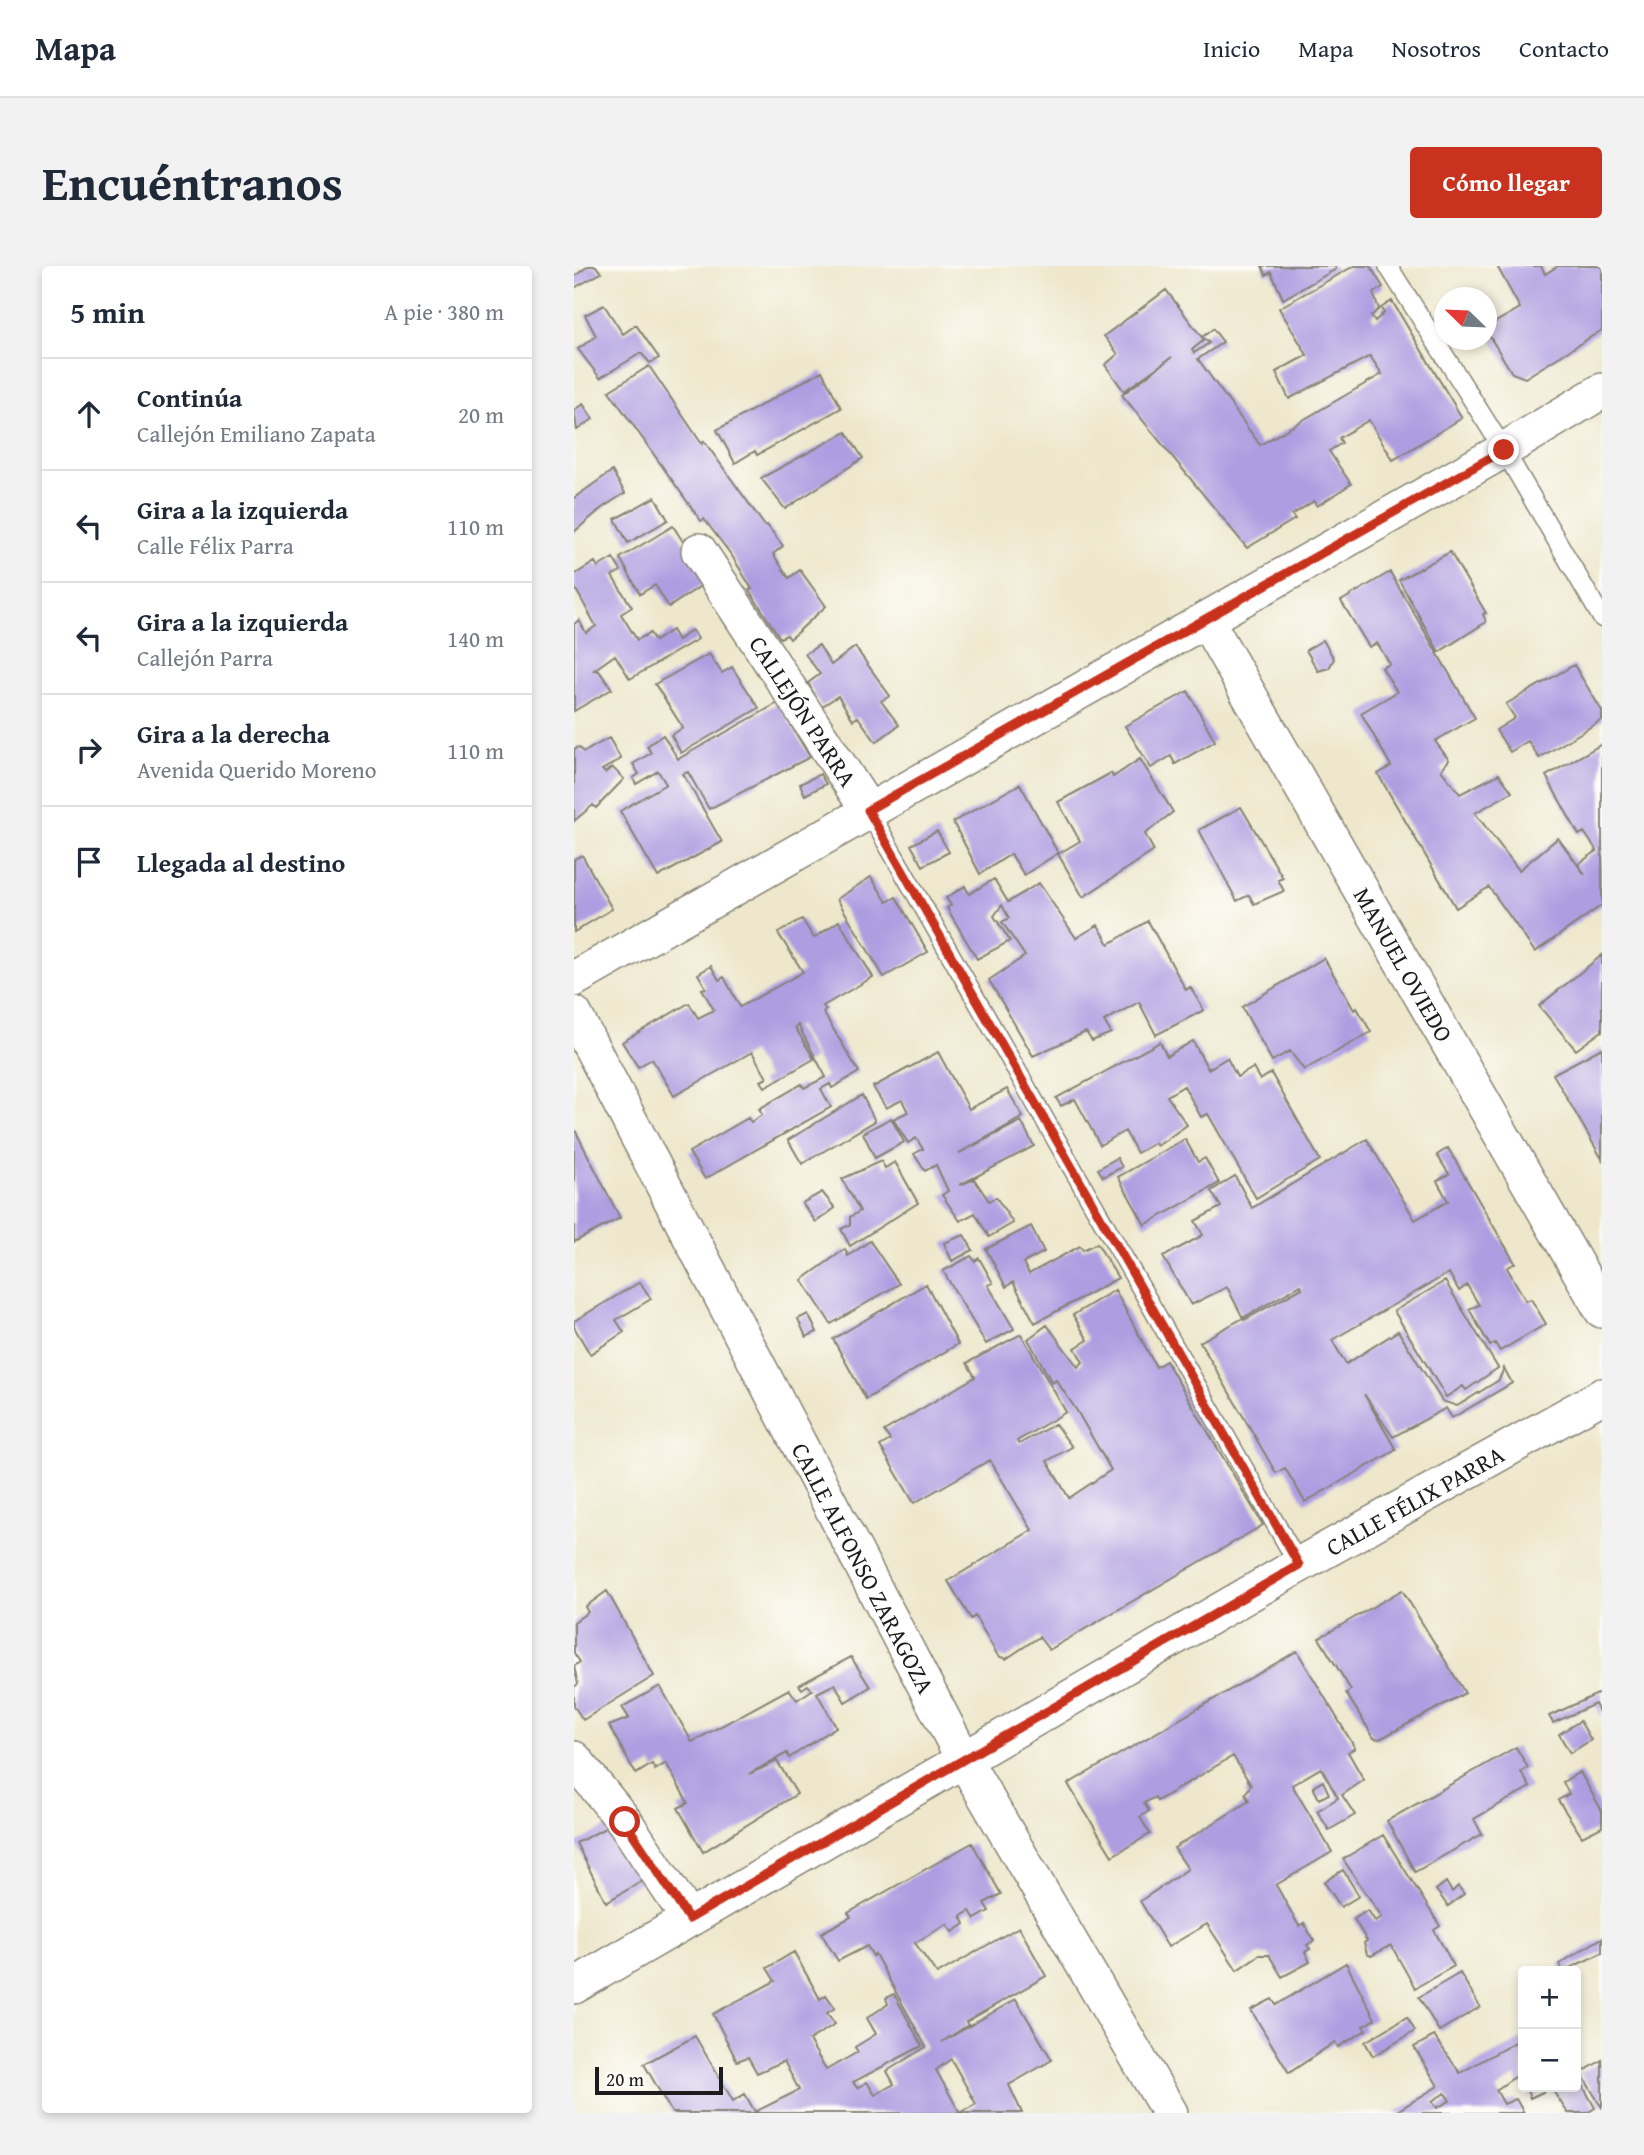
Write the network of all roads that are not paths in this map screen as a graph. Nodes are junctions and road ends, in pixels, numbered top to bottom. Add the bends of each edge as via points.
1 (1388, 266) edge
2 (1602, 391) edge
3 (1504, 450) junction
4 (699, 551) dead end
5 (1602, 618) edge
6 (1206, 620) junction
7 (868, 810) junction
8 (574, 979) edge
9 (574, 1014) edge
10 (1602, 1310) edge
11 (1602, 1396) edge
12 (1299, 1565) junction
13 (574, 1759) edge
14 (964, 1760) junction
15 (689, 1919) junction
16 (574, 1986) edge
17 (1159, 2109) edge

1 - 3 lane
2 - 3 street
3 - 5 lane
3 - 6 street
4 - 7 street, CALLEJÓN PARRA
6 - 7 street
6 - 10 street, MANUEL OVIEDO
7 - 8 street
7 - 12 lane, CALLEJÓN PARRA
9 - 14 street, CALLE ALFONSO ZARAGOZA
11 - 12 street, CALLE FÉLIX PARRA
12 - 14 street, CALLE FÉLIX PARRA
13 - 15 street via 625,1822
14 - 15 street, CALLE FÉLIX PARRA
14 - 17 street, CALLE ALFONSO ZARAGOZA
15 - 16 street, CALLE FÉLIX PARRA

